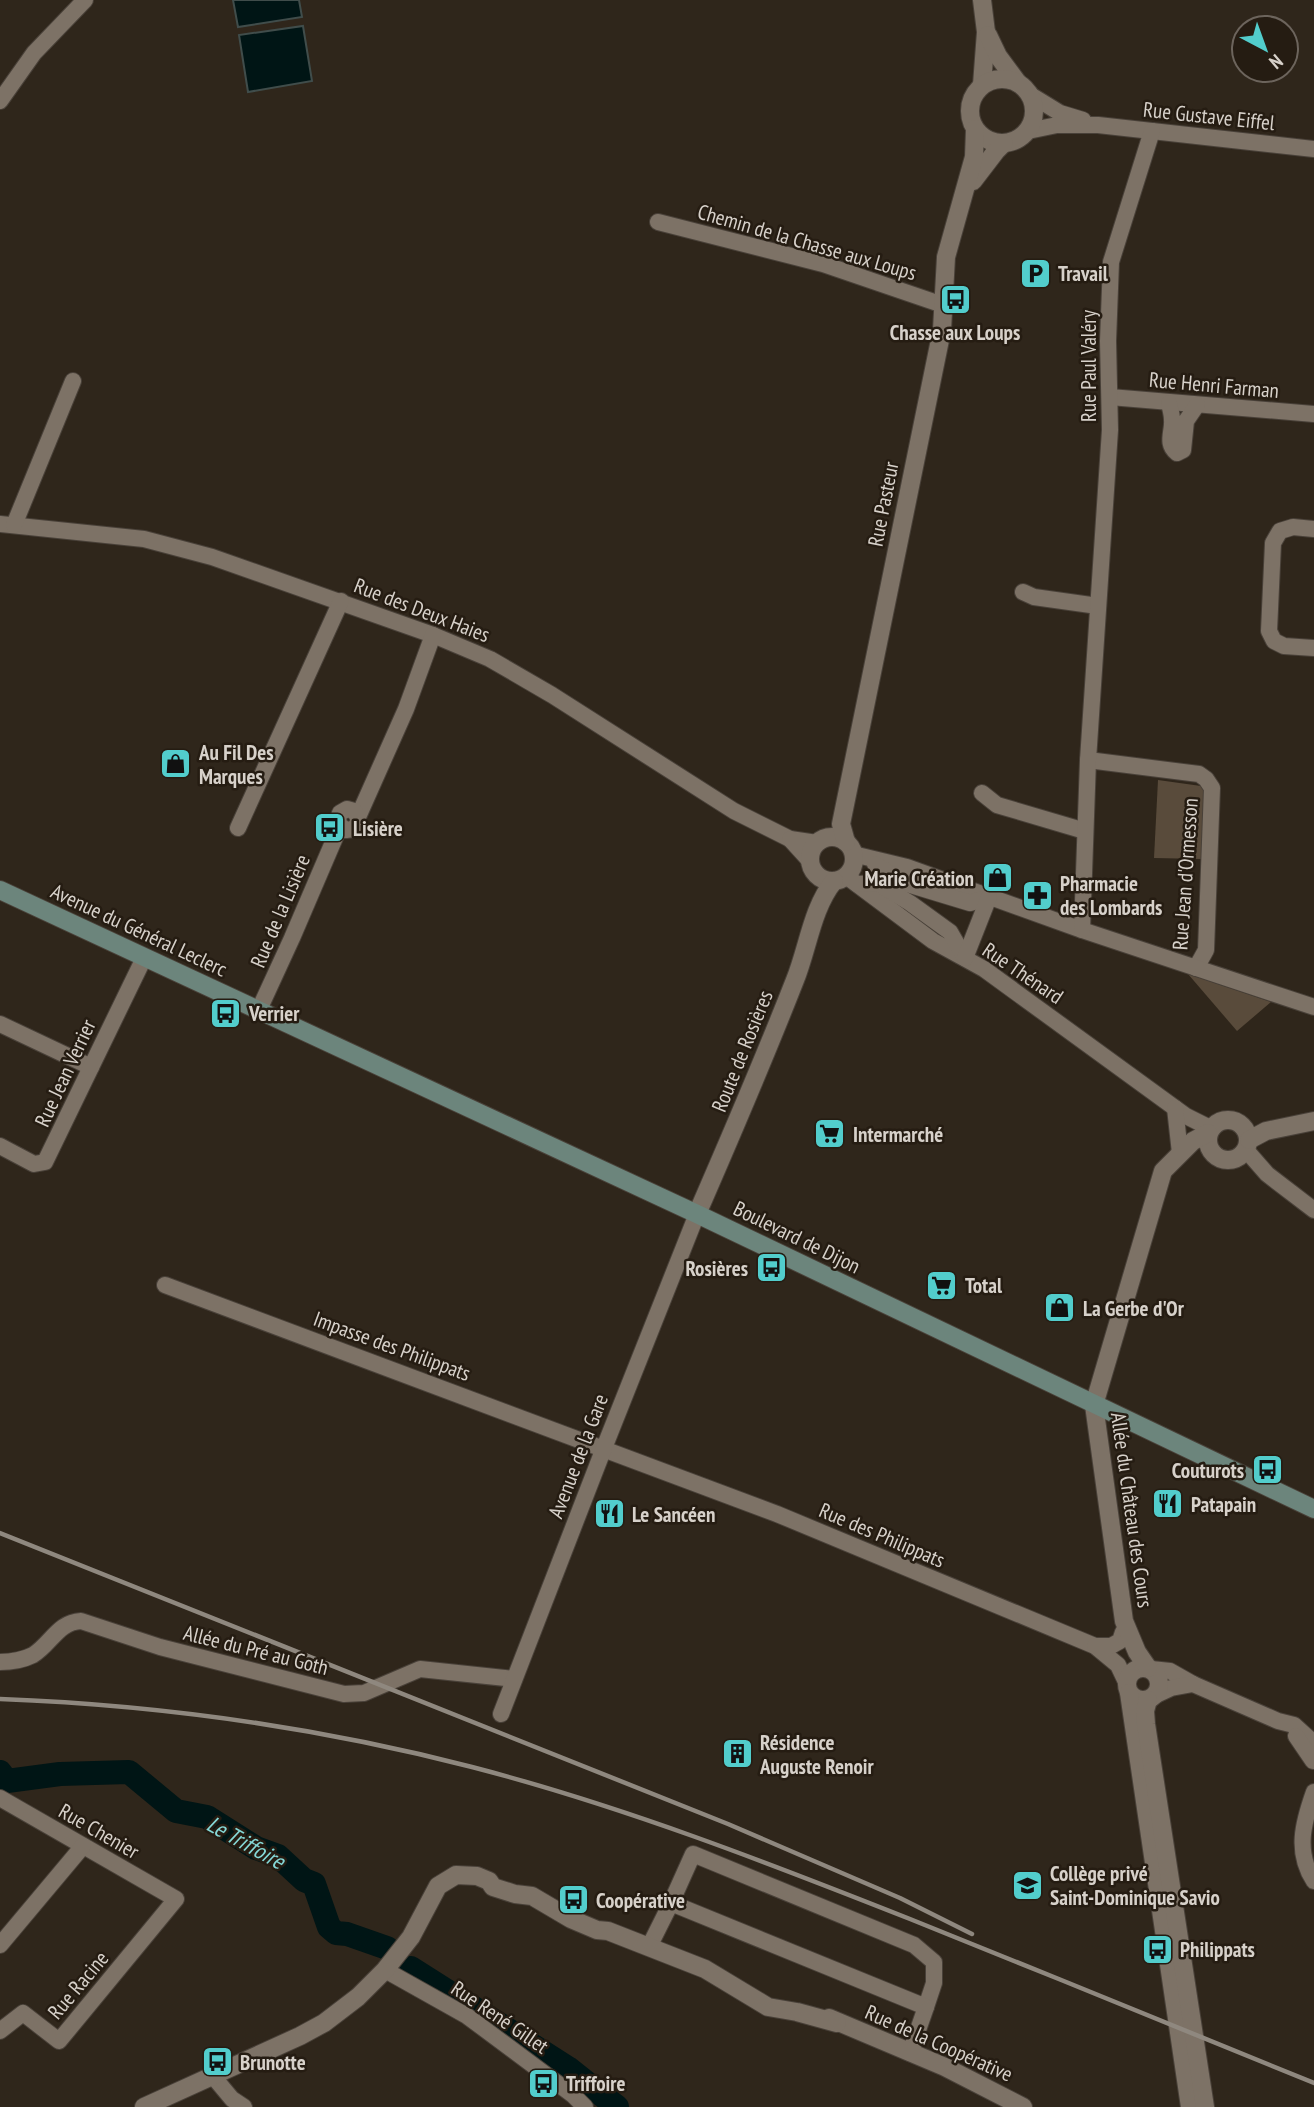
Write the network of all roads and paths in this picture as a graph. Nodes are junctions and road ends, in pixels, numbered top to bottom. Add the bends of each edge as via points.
1 (85, 0) edge
2 (982, 0) edge
3 (986, 32) junction
4 (982, 85) junction
5 (1024, 88) junction
6 (0, 102) edge
7 (1098, 125) junction
8 (975, 130) junction
9 (1028, 131) junction
10 (1152, 131) junction
11 (1004, 144) junction
12 (1314, 149) edge
13 (965, 192) junction
14 (658, 222) dead end
15 (943, 305) junction
16 (73, 382) dead end
17 (1111, 397) junction
18 (1169, 403) junction
19 (1196, 405) junction
20 (1314, 414) edge
21 (7, 524) edge
22 (1314, 529) edge
23 (1023, 592) dead end
24 (341, 601) junction
25 (1098, 606) junction
26 (433, 635) junction
27 (1314, 648) edge
28 (1088, 760) junction
29 (982, 793) dead end
30 (841, 824) junction
31 (238, 828) dead end
32 (1086, 831) junction
33 (790, 839) junction
34 (822, 840) junction
35 (856, 851) junction
36 (813, 868) junction
37 (846, 880) junction
38 (0, 890) edge
39 (989, 897) junction
40 (820, 903) junction
41 (1082, 930) junction
42 (144, 958) junction
43 (965, 958) junction
44 (1196, 968) junction
45 (1314, 1007) edge
46 (258, 1012) junction
47 (0, 1024) edge
48 (91, 1067) junction
49 (1175, 1108) junction
50 (1314, 1121) edge
51 (1266, 1131) junction
52 (1209, 1138) junction
53 (1243, 1143) junction
54 (0, 1146) edge
55 (1176, 1157) junction
56 (1263, 1169) junction
57 (1314, 1210) edge
58 (697, 1214) junction
59 (165, 1285) dead end
60 (1094, 1405) junction
61 (604, 1448) junction
62 (1314, 1509) edge
63 (1124, 1627) junction
64 (1095, 1646) junction
65 (0, 1662) edge
66 (1137, 1678) junction
67 (514, 1679) junction
68 (1194, 1684) junction
69 (1152, 1697) junction
70 (501, 1714) dead end
71 (1278, 1721) junction
72 (1314, 1743) edge
73 (1314, 1763) edge
74 (1314, 1792) edge
75 (0, 1798) edge
76 (83, 1846) junction
77 (1314, 1881) edge
78 (176, 1899) joint
79 (671, 1903) junction
80 (0, 1945) edge
81 (649, 1947) junction
82 (385, 1970) junction
83 (926, 2007) junction
84 (0, 2031) edge
85 (910, 2053) junction
86 (212, 2075) junction
87 (234, 2104) edge
88 (155, 2105) edge
89 (585, 2107) edge
90 (1023, 2107) edge
91 (1190, 2107) edge
92 (1205, 2107) edge

1 - 6 street via 34,53
2 - 3 street
3 - 4 street
3 - 5 street via 998,56
4 - 5 street via 1000,79
4 - 8 street via 969,111
5 - 7 street, Rue Gustave Eiffel via 1060,113
5 - 9 street via 1034,113
7 - 9 street, Rue Gustave Eiffel via 1057,125
7 - 10 street, Rue Gustave Eiffel
8 - 11 street
8 - 13 street, Rue Pasteur
9 - 11 street
10 - 12 street, Rue Gustave Eiffel
10 - 17 street, Rue Paul Valéry via 1111,261
11 - 13 street, Rue Pasteur
13 - 15 street, Rue Pasteur via 946,257
14 - 15 street, Chemin de la Chasse aux Loups via 823,264
15 - 30 street, Rue Pasteur via 942,330
16 - 21 street
17 - 18 street, Rue Henri Farman
17 - 25 street, Rue Paul Valéry
18 - 19 street, Rue Henri Farman
18 - 19 street via 1170,443 1177,453 1184,450 1186,421
19 - 20 street, Rue Henri Farman
21 - 24 street, Rue des Deux Haies via 144,539
22 - 27 street via 1280,531 1273,543 1269,631 1274,641 1284,646
23 - 25 street
24 - 26 street, Rue des Deux Haies
24 - 31 street
25 - 28 street, Rue Paul Valéry
26 - 33 street, Rue des Deux Haies via 490,659 734,811
26 - 46 street, Rue de la Lisière via 358,824 346,830 340,826
28 - 32 street, Rue Paul Valéry
28 - 44 street, Rue Jean d'Ormesson via 1199,774 1213,788 1206,950
29 - 32 street via 997,805
30 - 34 street
30 - 35 street, Rue Pasteur
32 - 41 street, Rue Paul Valéry
33 - 34 street, Rue des Deux Haies
33 - 36 street, Rue des Deux Haies
34 - 35 street via 838,838
34 - 36 street via 811,851
35 - 37 street
35 - 39 street via 904,883 970,904
36 - 37 street via 825,880
36 - 40 street, Route de Rosières
37 - 40 street, Route de Rosières
37 - 43 street, Rue Thénard
38 - 42 main road, Avenue du Général Leclerc
39 - 41 street
39 - 43 street
40 - 58 street, Route de Rosières via 764,1060
41 - 44 street
42 - 46 main road, Avenue du Général Leclerc
42 - 48 street, Rue Jean Verrier
43 - 49 street, Rue Thénard
44 - 45 street
46 - 58 main road, Boulevard de Dijon
47 - 48 street
48 - 54 street, Rue Jean Verrier via 45,1162 34,1164
49 - 52 street, Rue Thénard
49 - 55 street
50 - 51 street
51 - 53 street
51 - 56 street via 1258,1156
52 - 53 street via 1217,1158 1226,1161
52 - 53 street via 1217,1122 1226,1119 1235,1121
52 - 55 street via 1193,1141
53 - 56 street
55 - 60 street via 1163,1171
56 - 57 street
58 - 60 main road, Boulevard de Dijon
58 - 61 street, Avenue de la Gare
59 - 61 street, Impasse des Philippats
60 - 62 main road, Boulevard de Dijon
60 - 63 street, Allée du Château des Cours
61 - 64 street, Rue des Philippats
61 - 67 street, Avenue de la Gare
63 - 64 street, Allée du Château des Cours via 1120,1641
63 - 66 street, Allée du Château des Cours via 1137,1652
64 - 66 street, Rue des Philippats
65 - 67 street, Allée du Pré au Goth via 33,1655 62,1627 81,1621 160,1647 344,1694 364,1693 420,1669
66 - 68 street via 1170,1671
66 - 69 street via 1138,1700
66 - 69 street via 1159,1681
66 - 91 street, Allée du Château des Cours
67 - 70 street, Avenue de la Gare
68 - 69 street
68 - 71 street
69 - 92 street via 1145,1711 1146,1724
71 - 72 street via 1294,1725
71 - 73 street via 1302,1743
74 - 77 street via 1301,1851
75 - 76 street, Rue Chenier
76 - 78 street, Rue Chenier
76 - 80 street
78 - 84 street, Rue Racine via 59,2041 23,2013
79 - 81 street
79 - 83 street
79 - 83 street via 693,1854 914,1945 934,1962 934,1983
81 - 82 street, Rue de la Coopérative via 597,1930 532,1896 466,1874 438,1886 411,1937
81 - 85 street, Rue de la Coopérative via 716,1969 770,1999 820,2012
82 - 86 street via 324,2023
82 - 89 street, Rue René Gillet via 467,2016
83 - 85 street
85 - 90 street, Rue de la Coopérative
86 - 87 street
86 - 88 street

